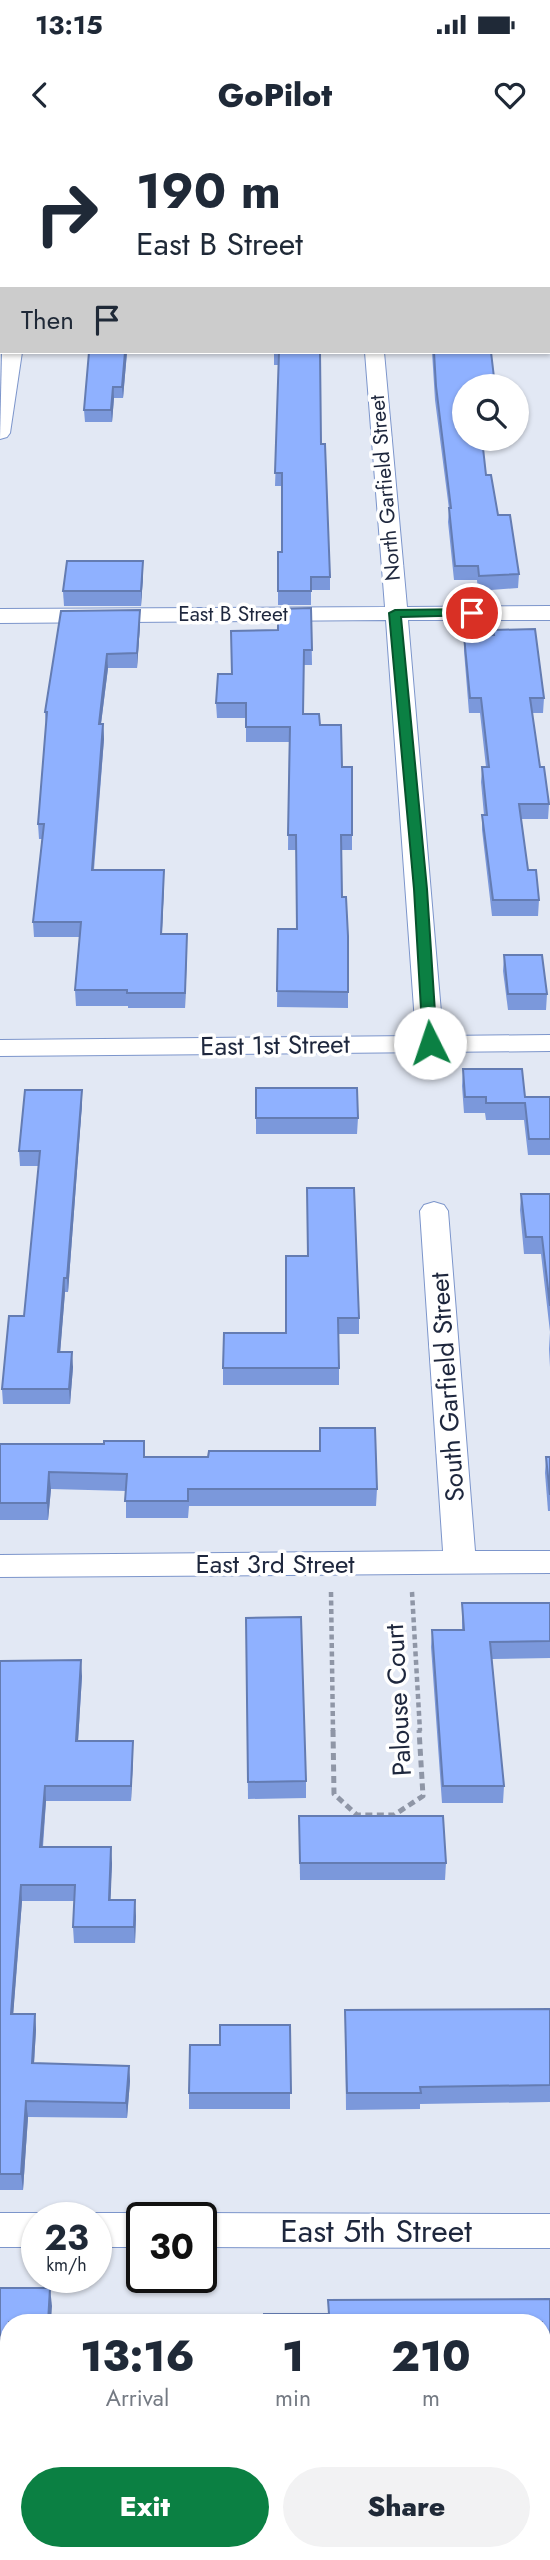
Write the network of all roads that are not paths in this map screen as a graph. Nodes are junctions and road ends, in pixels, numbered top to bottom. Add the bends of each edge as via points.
1 (12, 354) edge
2 (374, 354) edge
3 (0, 433) edge
4 (395, 613) junction
5 (550, 613) edge
6 (0, 616) edge
7 (430, 1043) junction
8 (550, 1043) edge
9 (0, 1048) edge
10 (434, 1211) dead end
11 (550, 1562) edge
12 (460, 1563) junction
13 (0, 1566) edge
14 (0, 2230) edge
15 (21, 2230) edge
16 (217, 2230) edge
17 (550, 2231) edge

1 - 3 street
2 - 4 street, North Garfield Street
4 - 5 street, East B Street
4 - 6 street, East B Street
4 - 7 street, North Garfield Street
7 - 8 street, East 1st Street
7 - 9 street, East 1st Street
10 - 12 street, South Garfield Street
11 - 12 street, East 3rd Street
12 - 13 street, East 3rd Street
14 - 15 street
16 - 17 street, East 5th Street

